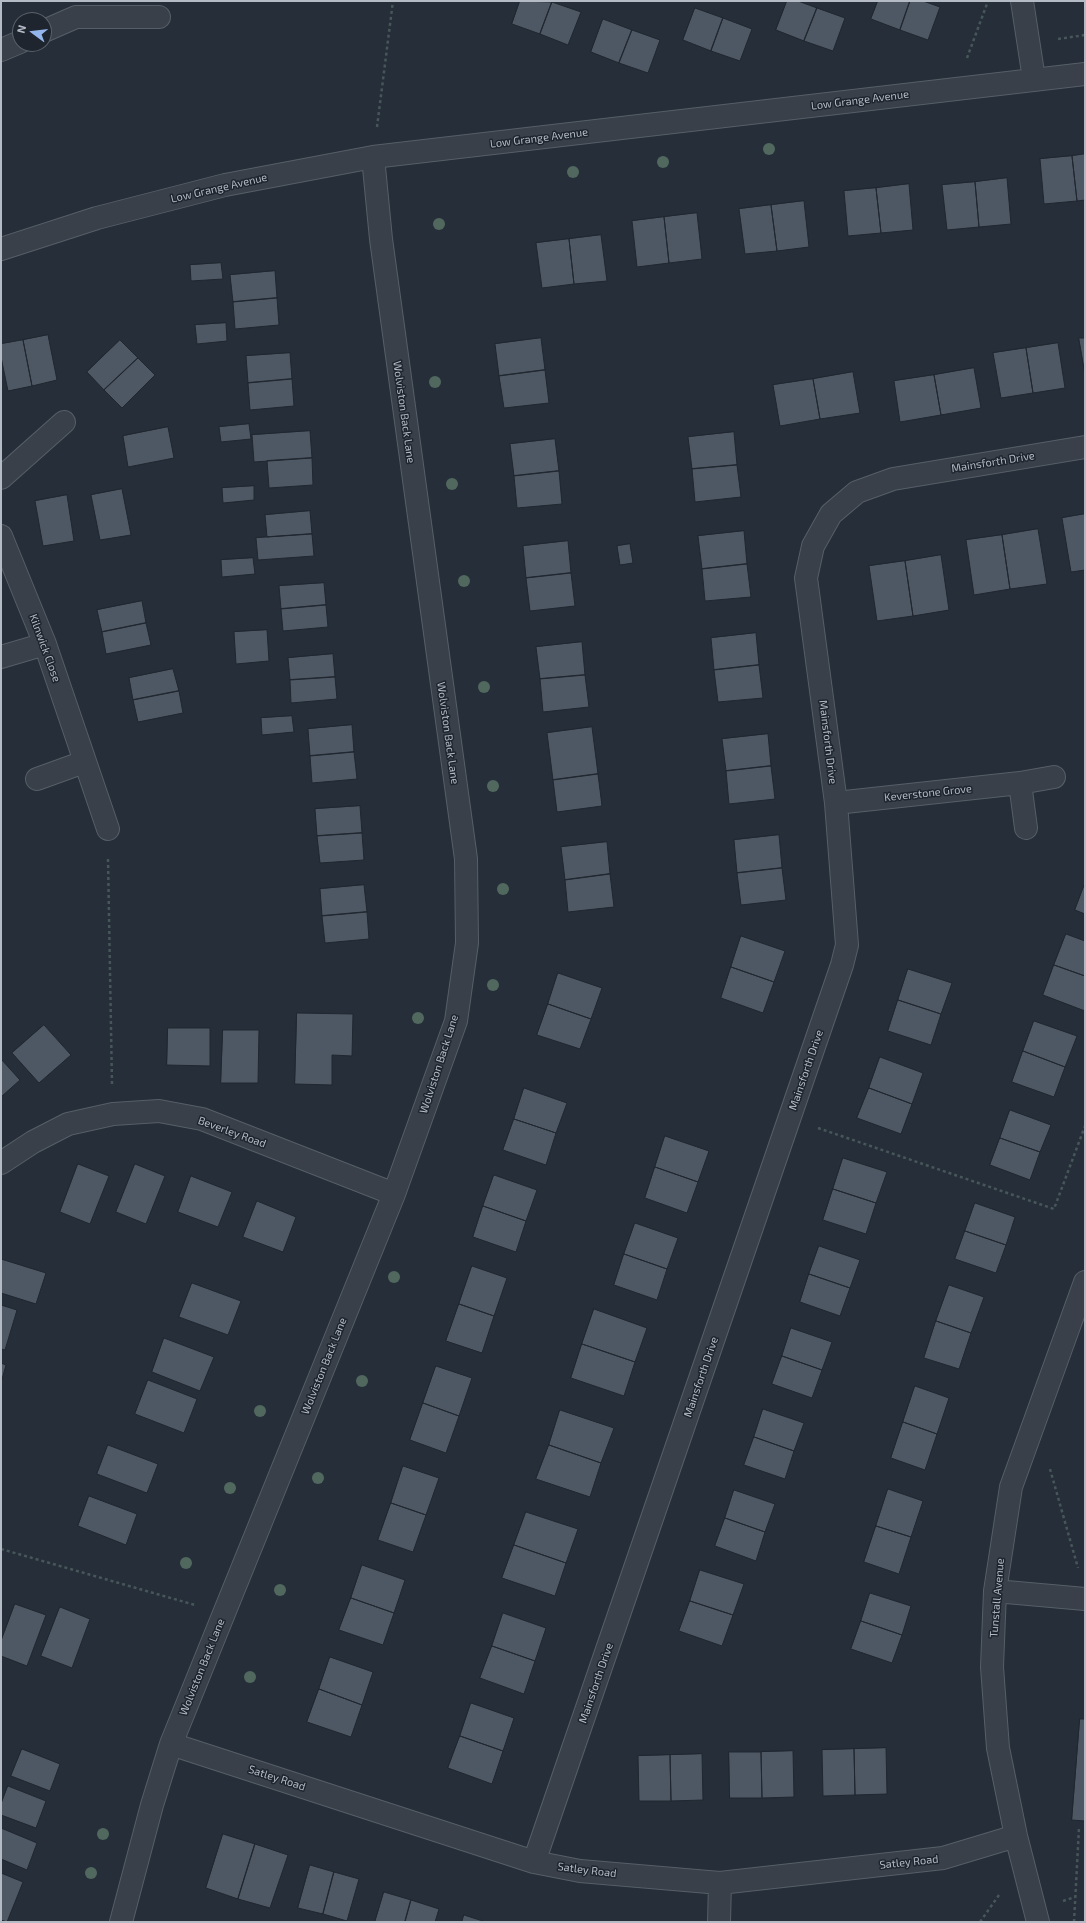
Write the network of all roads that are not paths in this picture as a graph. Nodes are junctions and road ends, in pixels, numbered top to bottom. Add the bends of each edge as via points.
1 (1022, 1) edge
2 (75, 9) edge
3 (159, 17) dead end
4 (52, 25) edge
5 (12, 45) edge
6 (1, 50) edge
7 (1085, 74) edge
8 (1034, 79) junction
9 (373, 157) junction
10 (1, 249) edge
11 (64, 422) dead end
12 (1085, 447) edge
13 (1, 478) edge
14 (1, 536) edge
15 (45, 644) junction
16 (1, 657) edge
17 (84, 762) junction
18 (1054, 777) dead end
19 (37, 779) dead end
20 (1020, 784) junction
21 (836, 802) junction
22 (1026, 828) dead end
23 (108, 829) road end
24 (1, 1163) edge
25 (394, 1194) junction
26 (1085, 1282) edge
27 (995, 1592) junction
28 (1085, 1599) edge
29 (171, 1744) junction
30 (1016, 1836) junction
31 (534, 1862) junction
32 (720, 1883) junction
33 (121, 1922) edge
34 (719, 1922) edge
35 (1038, 1922) edge

1 - 8 street
2 - 3 street
2 - 4 street
5 - 6 street
7 - 8 street, Low Grange Avenue
8 - 9 street, Low Grange Avenue
9 - 10 street, Low Grange Avenue via 225,185 97,218
9 - 25 street, Wolviston Back Lane via 380,239 466,859 467,943 456,1021
11 - 13 street
12 - 21 street, Mainsforth Drive via 893,479 857,492 831,514 813,546 806,578
14 - 15 street, Kilnwick Close
15 - 16 street
15 - 17 street, Kilnwick Close
17 - 19 street
17 - 23 street, Kilnwick Close
18 - 20 street, Keverstone Grove
20 - 21 street, Keverstone Grove
20 - 22 street
21 - 31 street, Mainsforth Drive via 847,945 842,965
24 - 25 street, Beverley Road via 33,1142 68,1124 112,1114 160,1112 202,1119
25 - 29 street, Wolviston Back Lane
26 - 27 street, Tunstall Avenue via 1011,1487
27 - 28 street
27 - 30 street, Tunstall Avenue via 992,1667 998,1748
29 - 31 street, Satley Road
29 - 33 street, Wolviston Back Lane
30 - 32 street, Satley Road via 943,1858
30 - 35 street, Tunstall Avenue
31 - 32 street, Satley Road via 580,1871
32 - 34 street

